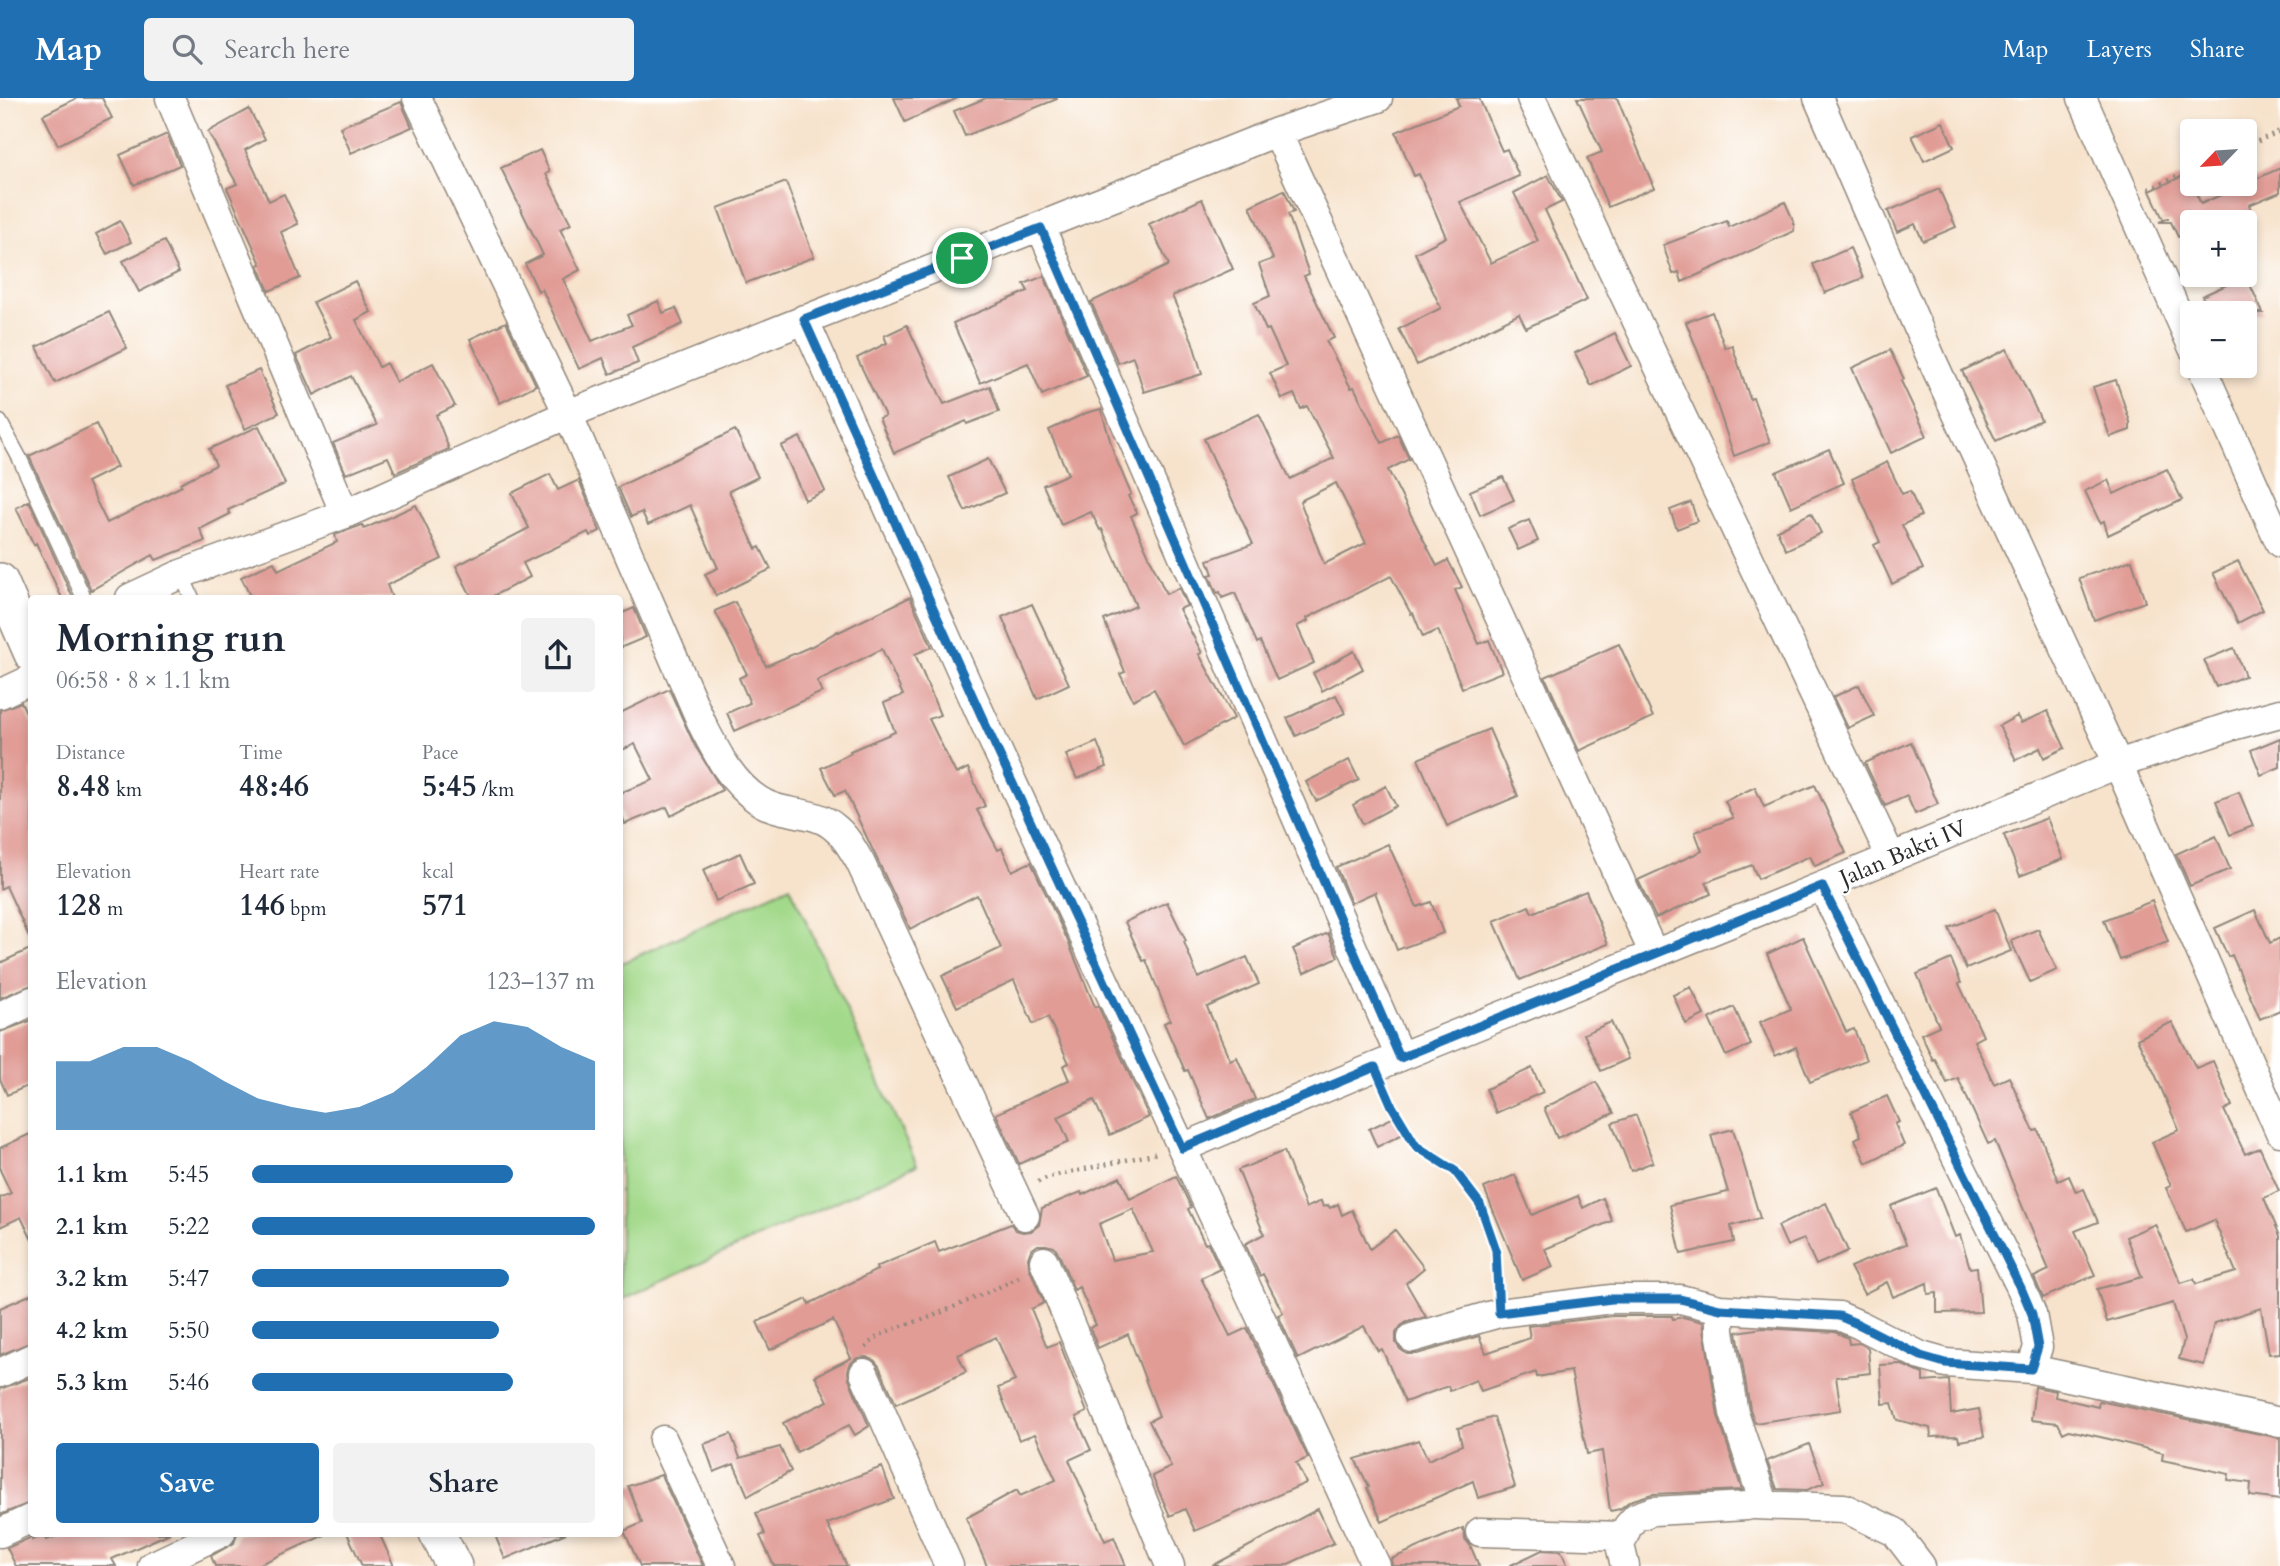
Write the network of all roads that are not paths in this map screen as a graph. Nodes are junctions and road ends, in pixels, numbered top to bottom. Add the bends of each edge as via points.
1 (170, 98) edge
2 (417, 98) edge
3 (1378, 98) edge
4 (1531, 98) edge
5 (1818, 98) edge
6 (2082, 98) edge
7 (1277, 132) junction
8 (1041, 228) junction
9 (804, 319) junction
10 (2180, 319) edge
11 (2206, 378) edge
12 (568, 414) junction
13 (0, 422) edge
14 (345, 514) junction
15 (2280, 543) edge
16 (0, 581) edge
17 (187, 586) edge
18 (83, 595) edge
19 (144, 595) edge
20 (28, 643) edge
21 (28, 681) edge
22 (0, 694) edge
23 (2280, 713) edge
24 (2119, 764) junction
25 (1891, 857) junction
26 (1822, 886) junction
27 (1654, 954) junction
28 (28, 1004) edge
29 (0, 1016) edge
30 (1388, 1062) junction
31 (2280, 1132) edge
32 (1182, 1148) junction
33 (1025, 1216) road end
34 (1044, 1261) road end
35 (1720, 1309) junction
36 (1412, 1338) dead end
37 (28, 1360) edge
38 (2031, 1369) junction
39 (0, 1373) edge
40 (864, 1373) road end
41 (2280, 1422) edge
42 (663, 1440) dead end
43 (1752, 1505) junction
44 (28, 1520) edge
45 (1480, 1532) dead end
46 (0, 1533) edge
47 (1623, 1536) junction
48 (213, 1537) edge
49 (439, 1537) edge
50 (152, 1566) edge
51 (454, 1566) edge
52 (721, 1566) edge
53 (949, 1566) edge
54 (1170, 1566) edge
55 (1376, 1566) edge
56 (1625, 1566) edge
57 (1921, 1566) edge

1 - 14 street
2 - 12 street
3 - 7 street
4 - 25 street
5 - 24 street via 1933,362
6 - 10 street
7 - 8 street
7 - 27 street
8 - 9 street
8 - 30 street
9 - 12 street
9 - 32 street
11 - 15 street
12 - 14 street
12 - 33 street via 722,761 758,801 821,819 849,844
13 - 18 lane
14 - 17 street
16 - 20 street
17 - 19 street
21 - 22 street
23 - 24 street, Jalan Bakti IV
24 - 25 street, Jalan Bakti IV
24 - 31 street
25 - 26 street, Jalan Bakti IV
26 - 27 street, Jalan Bakti IV
26 - 38 street via 2021,1288 2038,1347
27 - 30 street, Jalan Bakti IV
28 - 29 street
30 - 32 street, Jalan Bakti IV
32 - 55 street
34 - 54 street
35 - 36 street via 1680,1299 1612,1299 1499,1313
35 - 38 street via 1839,1316 1945,1363
35 - 43 street via 1734,1413 1761,1494
37 - 39 street
38 - 41 street
40 - 53 street
42 - 52 street
43 - 47 street via 1653,1511 1636,1517
43 - 57 street via 1844,1508 1895,1532
44 - 46 street
45 - 47 street
47 - 56 street via 1620,1545
48 - 50 street
49 - 51 street

